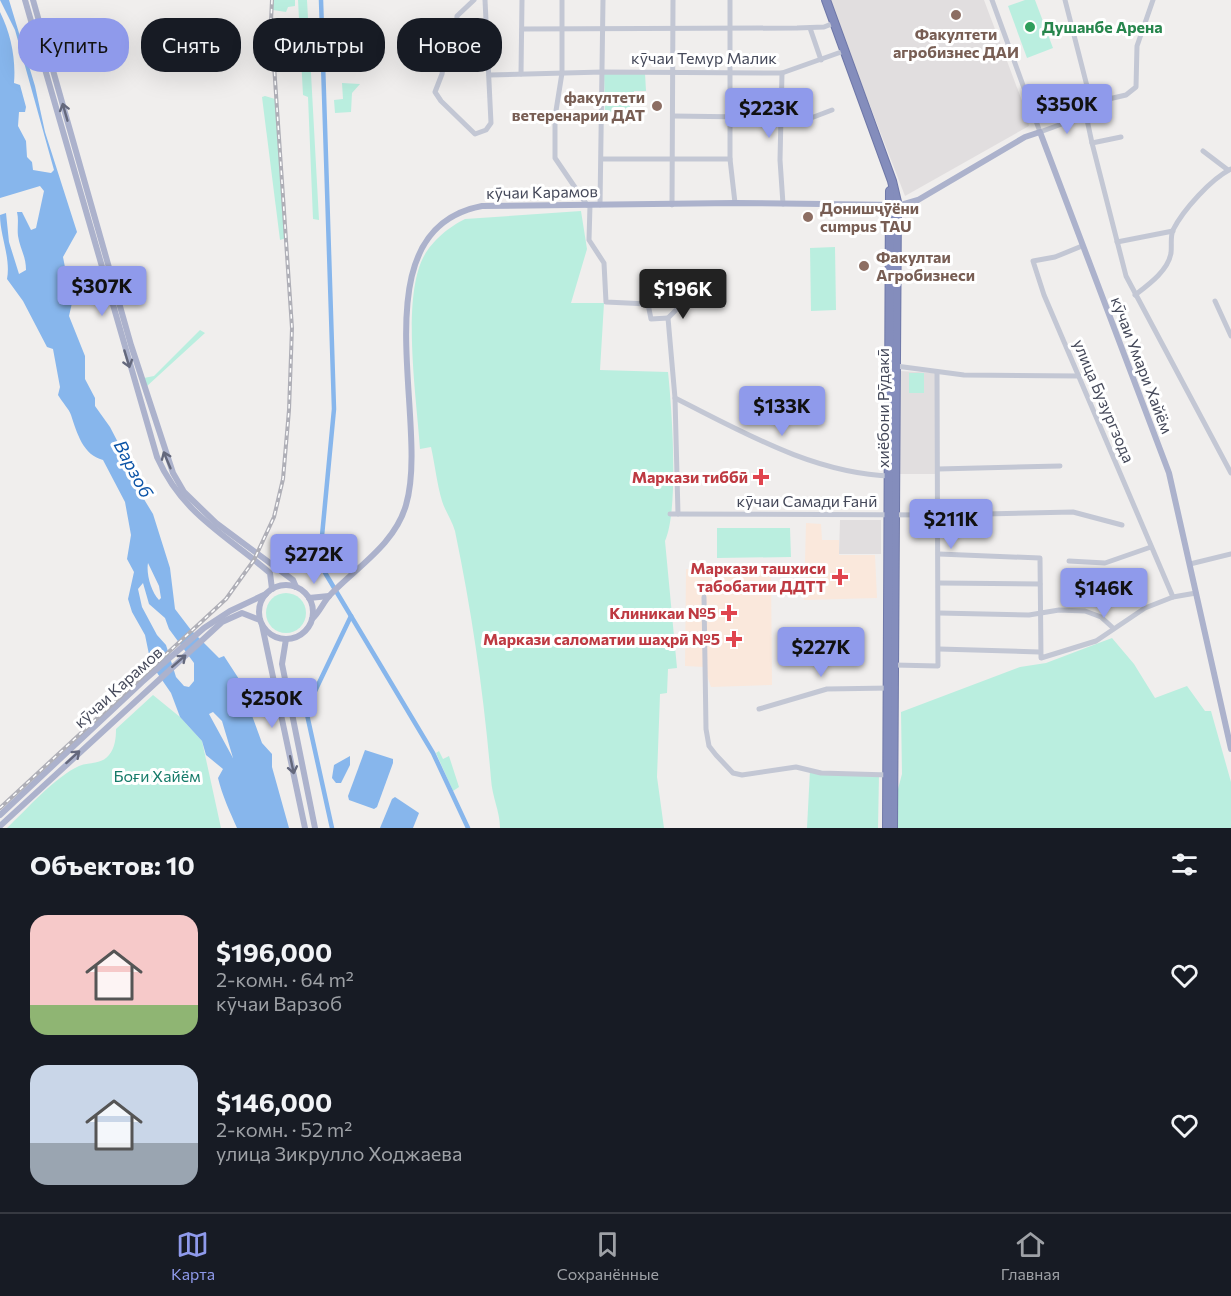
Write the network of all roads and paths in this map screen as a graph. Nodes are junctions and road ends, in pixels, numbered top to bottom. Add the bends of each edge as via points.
1 (25, 0) edge
2 (33, 0) edge
3 (474, 0) edge
4 (485, 0) edge
5 (522, 0) edge
6 (562, 0) edge
7 (603, 0) edge
8 (674, 0) edge
9 (730, 0) edge
10 (824, 0) edge
11 (992, 0) edge
12 (1065, 0) edge
13 (1153, 0) edge
14 (832, 24) junction
15 (674, 27) junction
16 (602, 28) junction
17 (730, 28) junction
18 (810, 28) junction
19 (522, 29) junction
20 (561, 29) junction
21 (843, 52) junction
22 (821, 60) junction
23 (603, 72) junction
24 (673, 72) junction
25 (562, 73) junction
26 (782, 73) junction
27 (521, 74) junction
28 (730, 74) junction
29 (489, 75) junction
30 (1087, 104) junction
31 (832, 110) dead end
32 (1086, 115) junction
33 (673, 116) junction
34 (730, 116) junction
35 (782, 117) junction
36 (1040, 132) junction
37 (1121, 137) dead end
38 (1092, 143) junction
39 (1203, 151) dead end
40 (603, 159) junction
41 (672, 159) junction
42 (730, 159) junction
43 (1229, 170) edge
44 (735, 202) junction
45 (783, 204) junction
46 (588, 205) junction
47 (600, 205) junction
48 (672, 205) junction
49 (894, 206) junction
50 (1173, 231) junction
51 (1117, 242) junction
52 (1082, 246) junction
53 (699, 286) dead end
54 (1135, 295) junction
55 (1215, 301) dead end
56 (668, 318) junction
57 (1231, 336) edge
58 (894, 355) junction
59 (897, 366) junction
60 (938, 372) junction
61 (1079, 376) junction
62 (675, 398) junction
63 (158, 433) junction
64 (150, 435) junction
65 (1060, 466) dead end
66 (938, 469) junction
67 (1231, 473) edge
68 (893, 476) junction
69 (670, 514) dead end
70 (678, 514) junction
71 (893, 515) junction
72 (939, 515) junction
73 (1122, 525) dead end
74 (1151, 547) junction
75 (939, 554) junction
76 (1231, 554) edge
77 (1069, 561) dead end
78 (1190, 564) junction
79 (939, 583) junction
80 (1040, 584) junction
81 (296, 587) junction
82 (272, 589) junction
83 (1196, 593) junction
84 (266, 594) junction
85 (329, 595) junction
86 (892, 596) junction
87 (704, 597) dead end
88 (1173, 597) junction
89 (309, 598) junction
90 (939, 613) junction
91 (1040, 614) junction
92 (312, 619) junction
93 (261, 623) junction
94 (1112, 627) junction
95 (207, 631) junction
96 (286, 639) junction
97 (939, 649) junction
98 (1039, 652) junction
99 (894, 665) junction
100 (891, 688) junction
101 (759, 709) dead end
102 (1231, 749) edge
103 (891, 775) junction
104 (0, 815) edge
105 (0, 826) edge
106 (305, 828) edge
107 (315, 828) edge
108 (887, 828) edge
109 (893, 828) edge

1 -> 64 main road
63 -> 2 main road
3 - 29 street via 457,16 435,92 476,134 486,130 490,123
4 - 29 street
5 - 19 street
6 - 20 street
7 - 16 street
8 - 15 street
9 - 17 street
10 - 14 highway
11 - 36 street, кӯчаи Умари Хайём
12 - 30 street via 1088,90
13 - 30 street via 1137,46 1136,87 1126,94
14 - 18 street
14 - 21 highway
15 - 16 street
15 - 17 street
15 - 24 street
16 - 20 street
16 - 23 street
17 - 18 street
17 - 28 street
18 - 22 street
19 - 20 street
19 - 27 street
20 - 25 street
21 - 22 street, кӯчаи Темур Малик
21 - 49 highway
22 - 26 street, кӯчаи Темур Малик
23 - 24 street, кӯчаи Темур Малик
23 - 25 street, кӯчаи Темур Малик
23 - 40 street
24 - 28 street, кӯчаи Темур Малик
24 - 33 street
25 - 27 street, кӯчаи Темур Малик
25 - 46 street via 555,117 555,158
26 - 28 street, кӯчаи Темур Малик
26 - 35 street
27 - 29 street, кӯчаи Темур Малик
28 - 34 street
30 - 32 street
31 - 35 street via 811,117
32 - 36 street
32 - 38 street
33 - 34 street
33 - 41 street
34 - 35 street
34 - 42 street
35 - 45 street
36 - 49 main road, кӯчаи Карамов via 1025,136 918,200
36 - 52 main road, кӯчаи Умари Хайём
37 - 38 street
38 - 51 street
39 - 43 street
40 - 41 street
40 - 47 street
41 - 42 street
41 - 48 street
42 - 44 street
43 - 50 street via 1205,188
44 - 45 main road, кӯчаи Карамов
44 - 48 main road, кӯчаи Карамов
45 - 49 main road, кӯчаи Карамов
46 - 47 main road, кӯчаи Карамов
46 - 56 street via 589,240 604,263 606,302 648,304 651,319
46 - 85 main road, кӯчаи Карамов via 470,208 430,235 417,255 409,286 412,470 407,504 390,538
47 - 48 main road, кӯчаи Карамов
49 - 58 highway
50 - 51 street
50 - 54 street via 1168,260 1155,280
51 - 54 street
52 - 61 street, улица Бузургзода via 1033,261
52 - 78 main road, кӯчаи Умари Хайём via 1169,473
53 - 56 street
54 - 67 street
55 - 57 street
56 - 62 street
58 - 59 highway, хиёбони Рӯдакӣ
58 - 68 highway
59 - 60 street
59 - 68 highway, хиёбони Рӯдакӣ
60 - 61 street
60 - 66 street
61 - 74 street, улица Бузургзода
62 - 68 street via 819,464
62 - 70 street
63 - 64 main road
81 -> 63 main road via 293,579 216,523 184,492 172,473
64 - 82 main road via 166,477 178,495 270,573
65 - 66 street
66 - 72 street
68 - 71 highway
69 - 70 street, кӯчаи Самади Ғанӣ
70 - 71 street, кӯчаи Самади Ғанӣ
71 - 72 street, кӯчаи Самади Ғанӣ
71 - 86 highway
72 - 73 street, кӯчаи Самади Ғанӣ via 1073,512
72 - 75 street
74 - 77 street via 1105,563
74 - 88 street, улица Бузургзода
75 - 79 street
75 - 80 street via 1040,558
76 - 78 street
78 - 83 main road, кӯчаи Умари Хайём
79 - 80 street
79 - 90 street
80 - 91 street
81 - 82 main road via 281,585
81 - 89 main road
82 - 84 main road
83 - 88 street
83 - 102 main road, кӯчаи Умари Хайём
84 - 93 main road via 261,602
84 - 95 main road, кӯчаи Карамов via 230,611
85 - 89 main road
85 - 92 main road, кӯчаи Карамов
86 - 99 highway
86 - 100 highway
87 - 103 street via 705,729 709,746 726,767 742,775 796,766 821,773
88 - 94 street
89 - 92 main road
90 - 91 street
90 - 97 street
91 - 94 street via 1085,611
91 - 98 street
92 - 96 main road via 304,631
93 - 95 main road, кӯчаи Карамов via 252,615 237,614
93 - 96 main road via 272,635
93 -> 106 main road
94 - 98 street via 1096,640 1041,658
95 - 104 main road, кӯчаи Карамов via 142,682
105 -> 95 main road, кӯчаи Карамов
96 - 107 main road via 282,664
97 - 98 street
97 - 99 street via 938,666
99 - 100 highway
100 - 101 street via 827,689
100 - 103 highway
103 - 108 highway
103 - 109 highway

